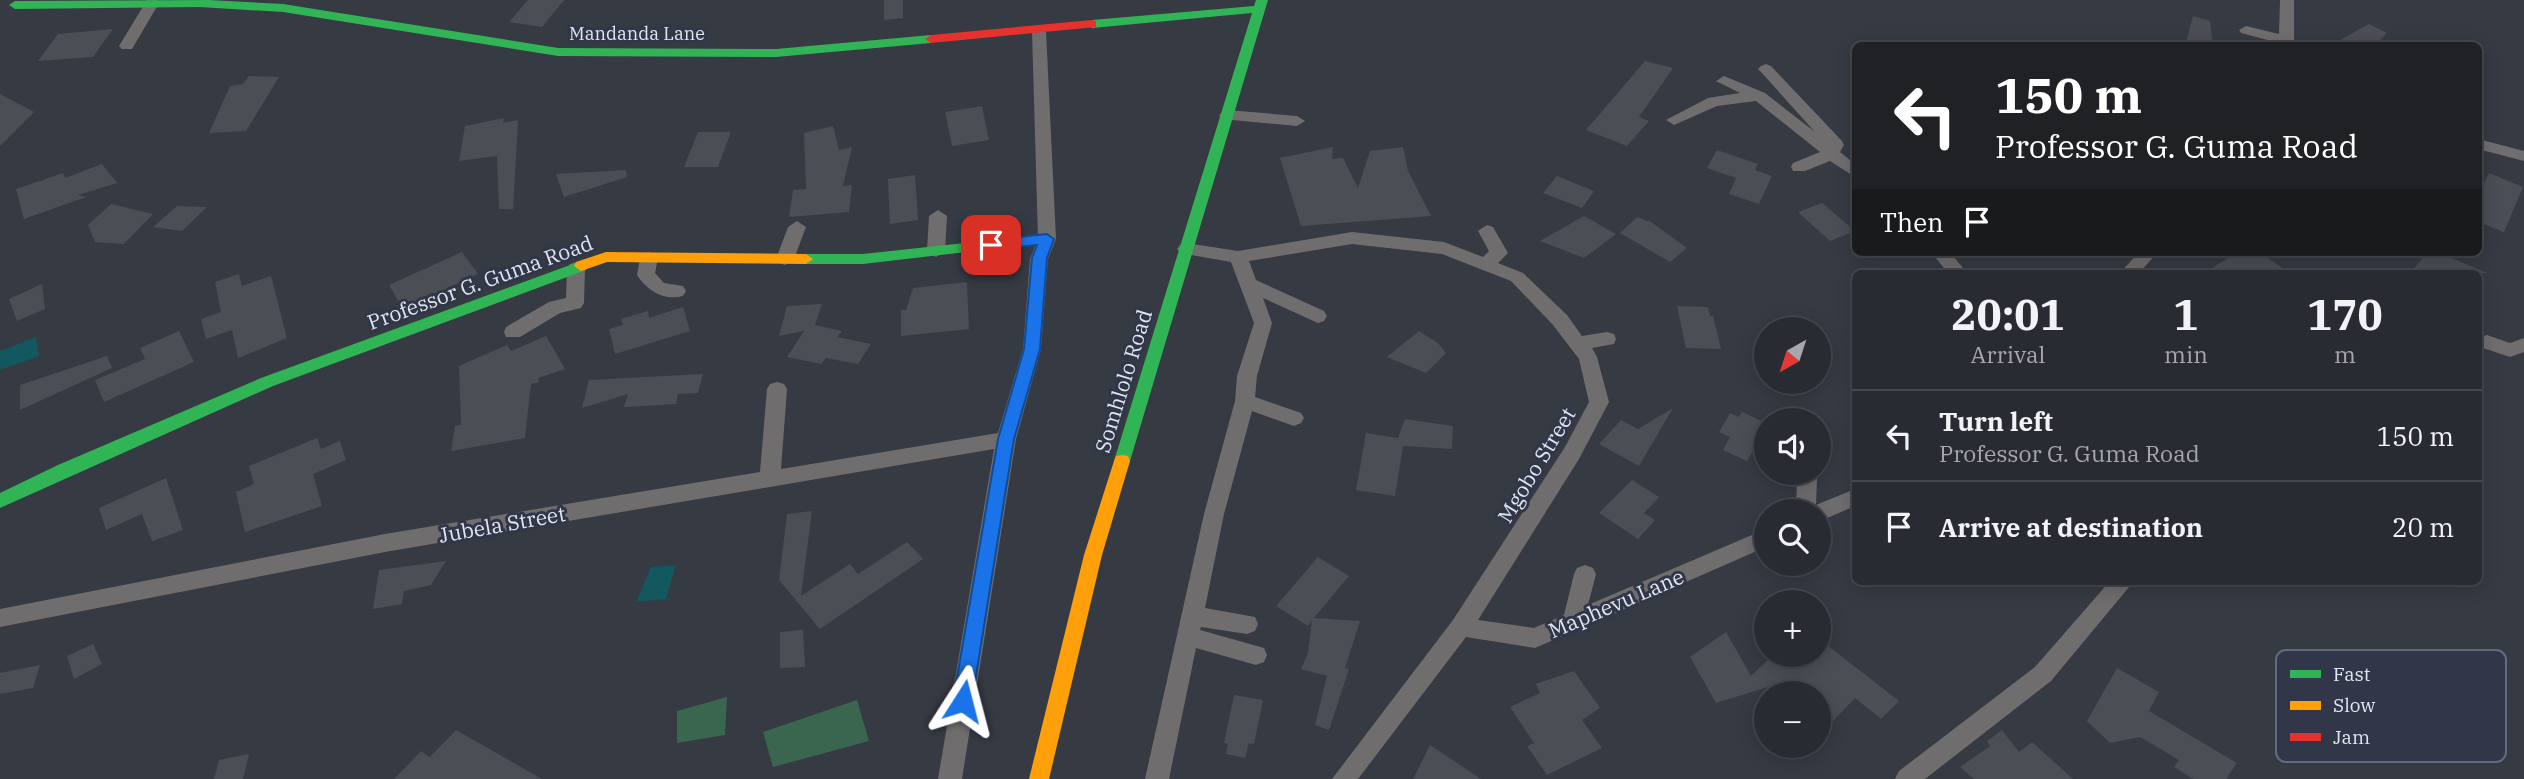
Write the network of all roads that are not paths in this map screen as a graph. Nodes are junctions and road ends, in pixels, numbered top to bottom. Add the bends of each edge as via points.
1 (2287, 0) edge
2 (18, 3) edge
3 (284, 3) edge
4 (152, 4) junction
5 (1261, 5) edge
6 (0, 17) edge
7 (2246, 30) dead end
8 (1039, 31) junction
9 (2283, 42) edge
10 (2286, 42) edge
11 (127, 46) dead end
12 (1766, 69) dead end
13 (1724, 81) dead end
14 (1759, 96) junction
15 (1227, 115) junction
16 (1674, 120) dead end
17 (1297, 121) dead end
18 (2482, 145) edge
19 (1830, 154) junction
20 (2524, 156) edge
21 (1799, 167) dead end
22 (1852, 170) edge
23 (938, 216) dead end
24 (797, 227) dead end
25 (1487, 231) dead end
26 (1047, 239) junction
27 (1186, 249) junction
28 (936, 251) junction
29 (1943, 256) edge
30 (1238, 257) junction
31 (649, 258) junction
32 (785, 259) junction
33 (1486, 264) junction
34 (576, 268) junction
35 (1955, 270) edge
36 (1251, 285) junction
37 (677, 291) dead end
38 (1318, 316) dead end
39 (513, 332) dead end
40 (1607, 339) dead end
41 (2487, 342) dead end
42 (1578, 343) junction
43 (2524, 345) edge
44 (777, 389) dead end
45 (1245, 401) junction
46 (1294, 418) dead end
47 (1006, 439) junction
48 (770, 478) junction
49 (1852, 497) edge
50 (0, 501) edge
51 (1831, 508) edge
52 (1754, 543) edge
53 (1585, 575) dead end
54 (2120, 585) edge
55 (0, 618) edge
56 (1573, 623) junction
57 (1247, 624) dead end
58 (1190, 626) junction
59 (1461, 627) junction
60 (1256, 655) dead end
61 (950, 779) edge
62 (1040, 779) edge
63 (1157, 779) edge
64 (1344, 779) edge
65 (1907, 779) edge

1 - 10 street
2 - 4 street, Mandanda Lane
2 - 6 street
3 - 4 street, Mandanda Lane
3 - 8 street, Mandanda Lane via 558,52 776,53
4 - 11 street
5 - 8 street, Mandanda Lane
5 - 15 street, Somhlolo Road
7 - 9 street
8 - 26 street
12 - 19 street via 1836,145
13 - 14 street
14 - 16 street via 1714,101
14 - 19 street
15 - 17 street
15 - 27 street, Somhlolo Road
18 - 20 street
19 - 21 street
19 - 22 street
23 - 28 street
24 - 32 street
25 - 33 street via 1499,253
26 - 28 street, Professor G. Guma Road
26 - 47 street via 1040,258 1032,349
27 - 30 street, Mgobo Street
27 - 62 street, Somhlolo Road via 1093,555
28 - 32 street, Professor G. Guma Road via 863,259
29 - 35 street
30 - 33 street, Mgobo Street via 1352,238 1444,248
30 - 36 street
31 - 32 street, Professor G. Guma Road
31 - 34 street, Professor G. Guma Road via 606,257
31 - 37 street via 646,275 659,288
33 - 42 street, Mgobo Street via 1517,277
34 - 39 street via 575,303 555,307
34 - 50 street, Professor G. Guma Road via 267,382
36 - 38 street
36 - 45 street via 1263,323 1247,376
40 - 42 street
41 - 43 street via 2510,350
42 - 59 street, Mgobo Street via 1588,357 1599,402 1572,453
44 - 48 street
45 - 46 street
45 - 58 street via 1213,514
47 - 48 street, Jubela Street
47 - 61 street
48 - 55 street, Jubela Street via 385,543
49 - 51 street
52 - 56 street, Maphevu Lane
53 - 56 street
54 - 65 street via 2043,674
56 - 59 street, Maphevu Lane via 1535,638
57 - 58 street
58 - 60 street
58 - 63 street
59 - 64 street, Mgobo Street

